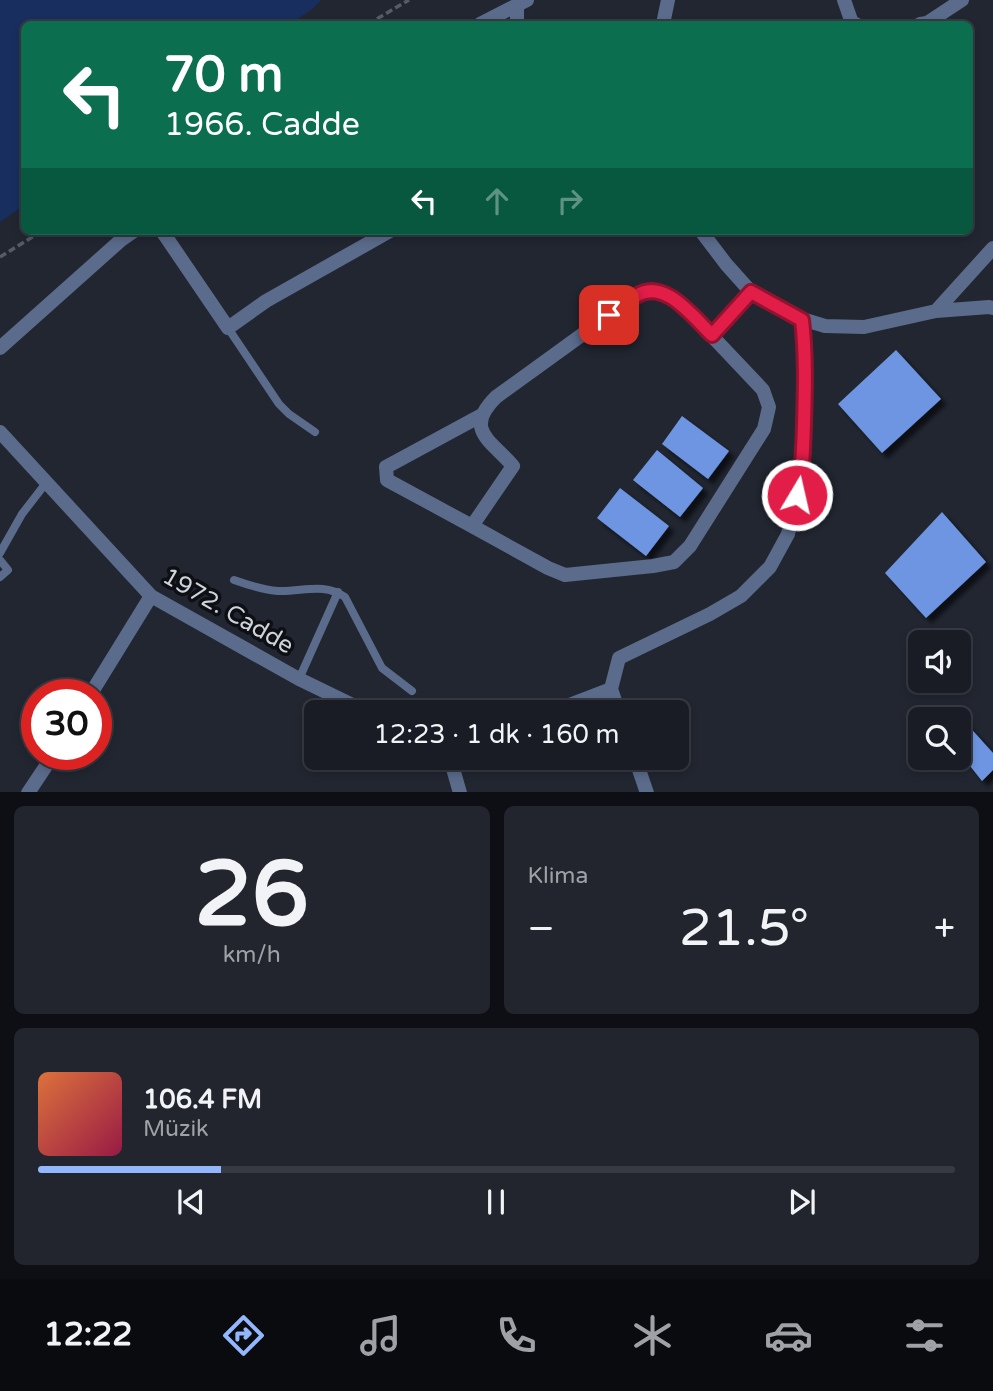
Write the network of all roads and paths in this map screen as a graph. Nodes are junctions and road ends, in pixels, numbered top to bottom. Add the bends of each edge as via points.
1 (409, 0) edge
2 (668, 0) edge
3 (844, 0) edge
4 (962, 0) edge
5 (522, 3) edge
6 (373, 21) edge
7 (486, 21) edge
8 (518, 21) edge
9 (664, 21) edge
10 (851, 21) edge
11 (930, 21) edge
12 (36, 235) edge
13 (128, 235) edge
14 (165, 235) edge
15 (383, 235) edge
16 (704, 235) edge
17 (993, 248) edge
18 (0, 257) edge
19 (751, 292) junction
20 (993, 308) edge
21 (936, 311) junction
22 (802, 320) junction
23 (228, 328) junction
24 (712, 335) junction
25 (0, 348) edge
26 (482, 415) junction
27 (0, 432) edge
28 (314, 432) dead end
29 (47, 483) junction
30 (472, 526) junction
31 (0, 554) edge
32 (0, 560) edge
33 (0, 577) edge
34 (234, 580) dead end
35 (338, 592) junction
36 (151, 596) junction
37 (100, 679) edge
38 (299, 679) junction
39 (611, 689) junction
40 (412, 691) dead end
41 (342, 700) edge
42 (582, 700) edge
43 (615, 700) edge
44 (43, 770) edge
45 (453, 770) edge
46 (639, 770) edge
47 (29, 792) edge
48 (460, 792) edge
49 (647, 792) edge

1 - 6 path
2 - 9 street
3 - 10 street
4 - 11 street
5 - 7 street
5 - 8 street
12 - 18 path
13 - 25 street
14 - 23 street
15 - 23 street via 266,301
16 - 19 street
17 - 21 street
19 - 22 street
19 - 24 street
20 - 21 street
21 - 22 street via 864,327
22 - 39 street via 802,475 788,534 770,567 741,596 619,659
23 - 28 lane via 279,404
24 - 26 street via 671,296 652,290 637,295 496,397
24 - 30 street via 763,390 769,407 764,429 690,546 674,562 565,575
26 - 30 street via 480,426 486,439 513,466
26 - 30 street via 386,467 387,480
27 - 29 street, 1972. Cadde
29 - 31 lane via 22,514
29 - 36 street, 1972. Cadde
32 - 33 lane via 8,570
34 - 35 lane via 265,590 323,588
35 - 38 lane
35 - 40 lane via 345,597 382,668
36 - 37 street
36 - 38 street, 1972. Cadde
38 - 41 street, 1972. Cadde
39 - 42 street
39 - 43 street
44 - 47 street
45 - 48 street
46 - 49 street

